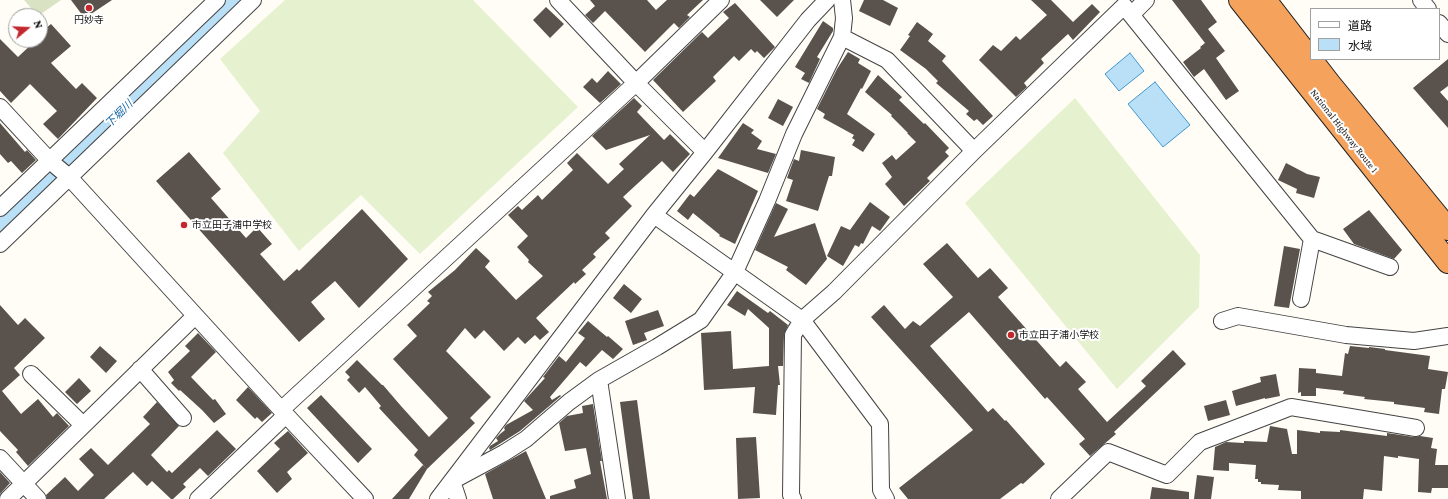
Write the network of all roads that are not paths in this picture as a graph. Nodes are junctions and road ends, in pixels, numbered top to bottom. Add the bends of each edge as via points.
1 (217, 0) edge
2 (253, 0) edge
3 (558, 0) edge
4 (721, 0) edge
5 (827, 0) edge
6 (842, 0) edge
7 (1146, 0) edge
8 (1240, 0) edge
9 (1265, 0) edge
10 (1421, 0) edge
11 (1427, 8) edge
12 (1132, 14) junction
13 (1440, 24) edge
14 (1448, 34) edge
15 (842, 38) junction
16 (1310, 58) edge
17 (1311, 60) edge
18 (636, 83) junction
19 (0, 107) edge
20 (974, 151) junction
21 (706, 152) junction
22 (51, 161) junction
23 (69, 177) junction
24 (0, 208) edge
25 (654, 215) junction
26 (1448, 229) edge
27 (1312, 239) junction
28 (0, 244) edge
29 (1448, 262) edge
30 (1390, 267) dead end
31 (735, 272) junction
32 (1302, 299) dead end
33 (195, 316) junction
34 (802, 320) junction
35 (1222, 321) dead end
36 (1448, 336) edge
37 (140, 369) junction
38 (31, 374) dead end
39 (599, 380) junction
40 (284, 412) junction
41 (183, 418) dead end
42 (83, 425) junction
43 (1416, 428) dead end
44 (0, 458) edge
45 (452, 481) junction
46 (24, 484) junction
47 (8, 499) edge
48 (38, 499) edge
49 (198, 499) edge
50 (365, 499) edge
51 (438, 499) edge
52 (458, 499) edge
53 (617, 499) edge
54 (792, 499) edge
55 (886, 499) edge
56 (1059, 499) edge

1 - 22 street
2 - 23 street
3 - 18 street
4 - 18 street
5 - 21 street via 808,20
6 - 15 street
7 - 12 street
8 - 29 highway, National Highway Route 1
9 - 16 highway, National Highway Route 1
10 - 11 street
12 - 20 street via 1124,6
12 - 27 street
13 - 14 street
15 - 20 street via 887,60
15 - 31 street via 794,134
17 - 26 highway, National Highway Route 1
18 - 21 street
18 - 40 street
19 - 22 street
20 - 34 street via 834,292
21 - 25 street
22 - 23 street
22 - 24 street
23 - 28 street
23 - 33 street
25 - 31 street
25 - 45 street
27 - 30 street
27 - 32 street
31 - 34 street
31 - 39 street via 701,320
33 - 37 street
33 - 40 street
34 - 54 street via 793,335
34 - 55 street via 880,424 881,490
35 - 36 street via 1238,316 1346,335 1414,341
37 - 41 street
37 - 42 street
38 - 42 street
39 - 45 street via 526,439
39 - 53 street
40 - 49 street
40 - 50 street
42 - 46 street
43 - 56 street via 1291,408 1200,442 1167,475 1108,452
44 - 46 street
45 - 51 street
45 - 52 street
46 - 47 street
46 - 48 street

